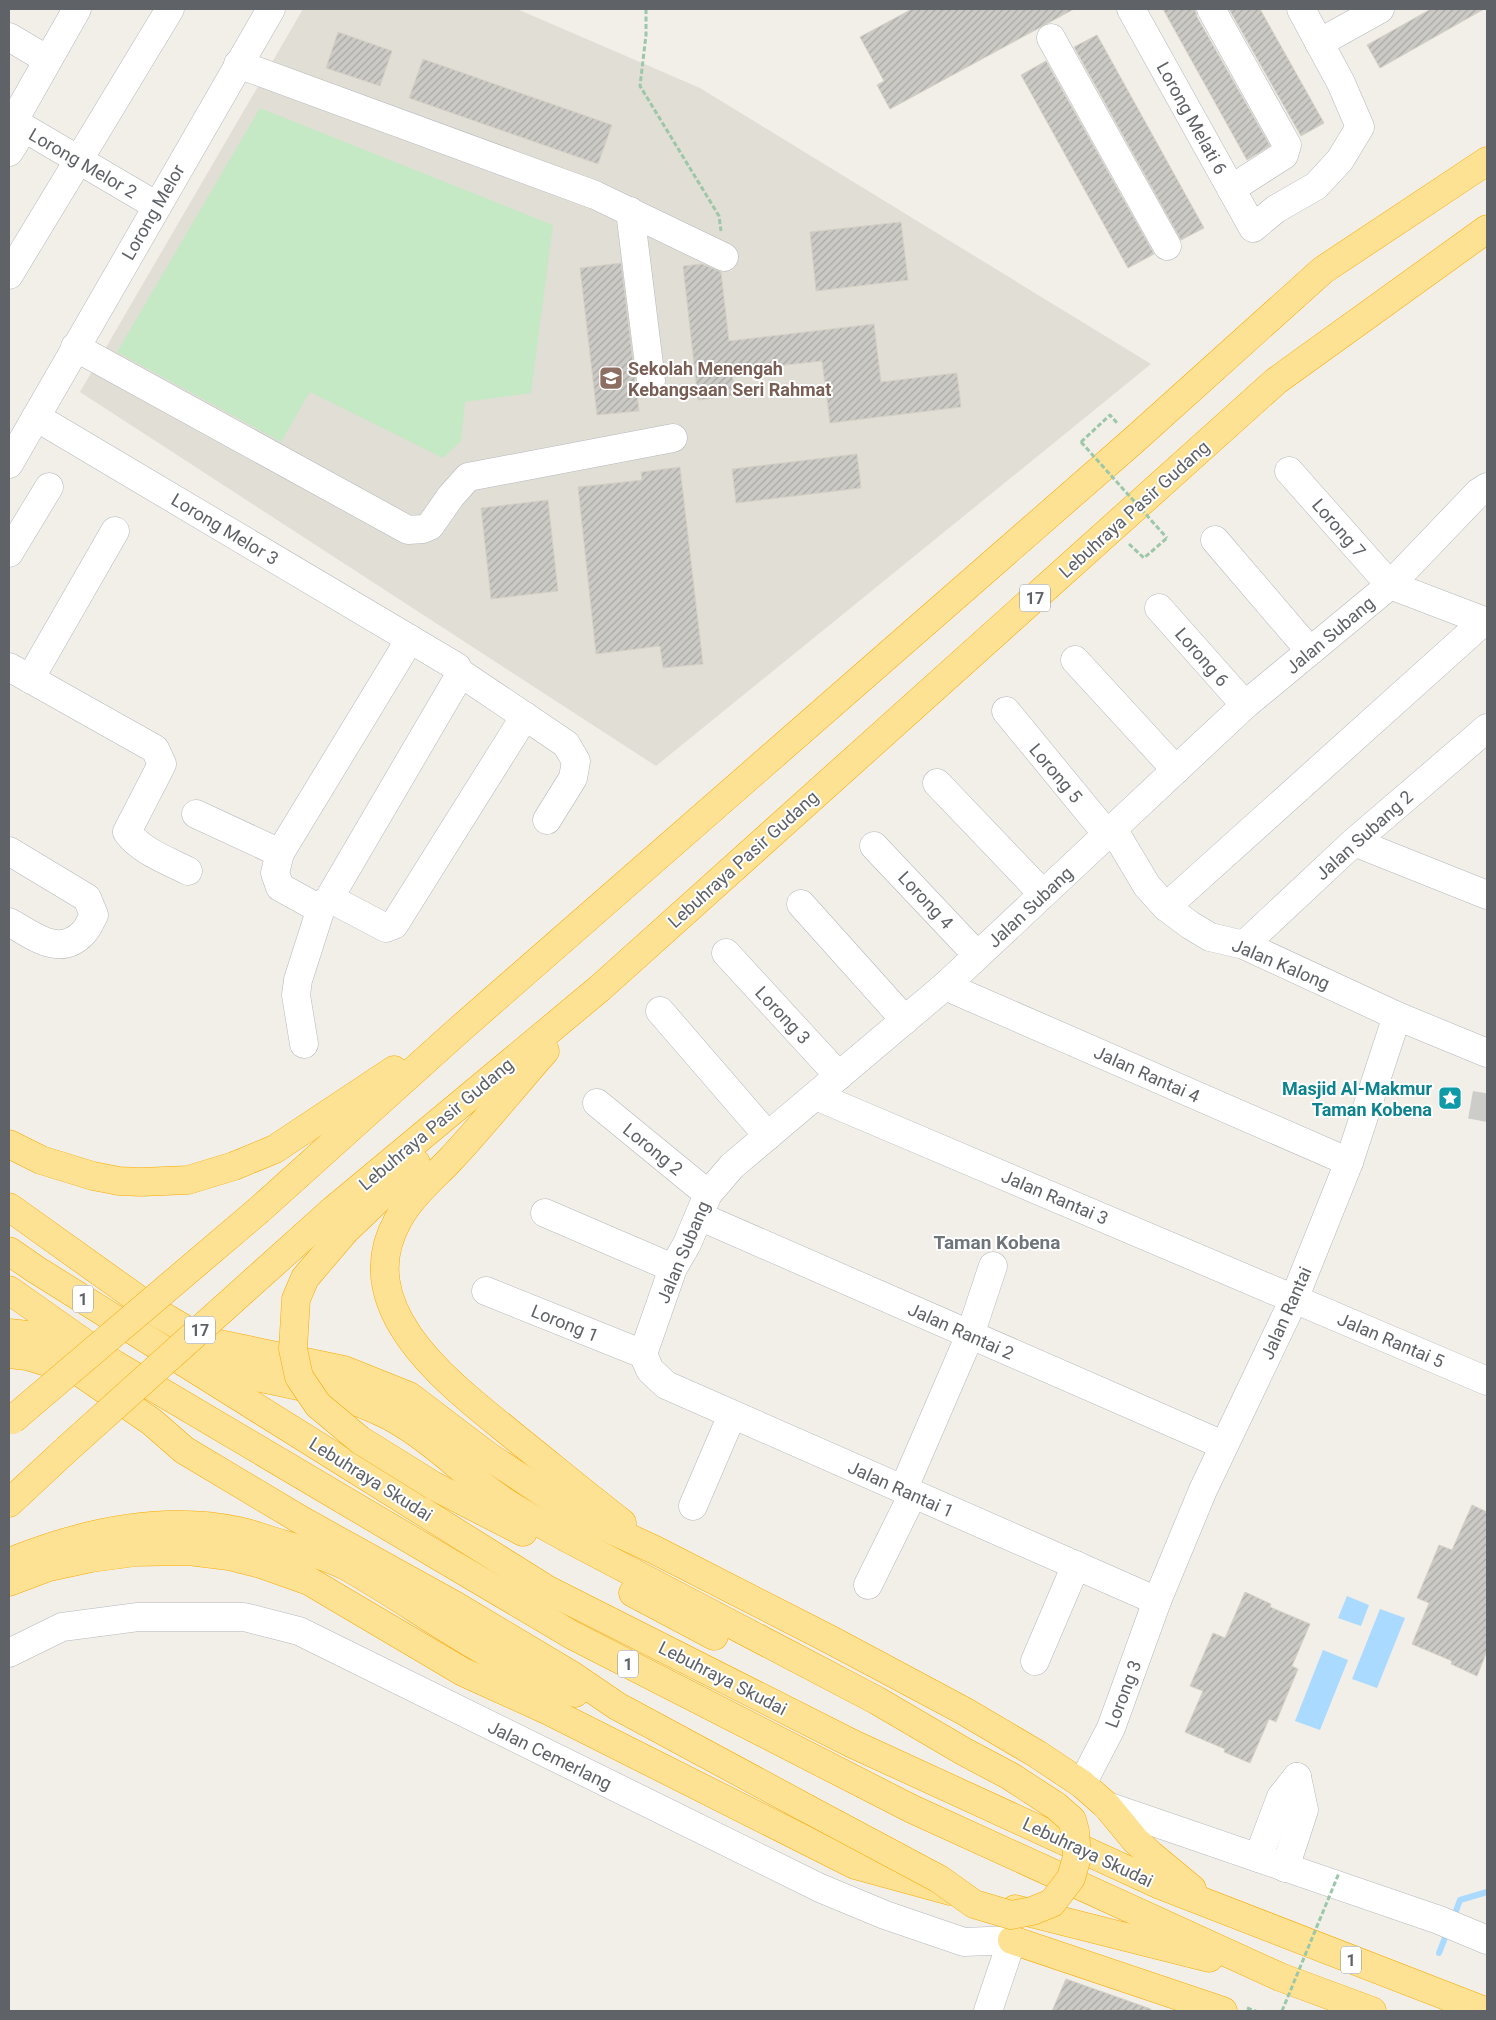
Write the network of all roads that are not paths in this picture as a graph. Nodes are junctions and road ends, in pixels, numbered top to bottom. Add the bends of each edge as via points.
1 (77, 9) edge
2 (170, 9) edge
3 (271, 9) edge
4 (1131, 9) edge
5 (1211, 9) edge
6 (1301, 9) edge
7 (1380, 9) edge
8 (9, 37) edge
9 (1051, 38) dead end
10 (1319, 43) junction
11 (48, 60) junction
12 (238, 64) junction
13 (15, 123) edge
14 (9, 152) edge
15 (78, 159) junction
16 (1487, 161) edge
17 (1231, 189) junction
18 (157, 206) junction
19 (630, 211) junction
20 (1487, 229) edge
21 (1167, 246) dead end
22 (724, 257) road end
23 (9, 275) edge
24 (75, 347) junction
25 (651, 381) dead end
26 (36, 416) junction
27 (674, 438) dead end
28 (10, 458) edge
29 (1289, 471) dead end
30 (49, 487) dead end
31 (1487, 487) edge
32 (115, 531) dead end
33 (1215, 540) dead end
34 (9, 553) edge
35 (1390, 586) junction
36 (1159, 608) dead end
37 (1486, 621) edge
38 (410, 639) junction
39 (1310, 651) junction
40 (1075, 660) dead end
41 (459, 672) junction
42 (19, 673) edge
43 (1245, 705) junction
44 (1006, 711) dead end
45 (525, 716) junction
46 (1487, 728) edge
47 (1475, 754) edge
48 (1176, 770) junction
49 (936, 783) dead end
50 (196, 814) dead end
51 (547, 820) dead end
52 (1110, 832) junction
53 (1354, 842) junction
54 (874, 846) dead end
55 (9, 852) edge
56 (280, 853) junction
57 (188, 870) dead end
58 (1043, 894) junction
59 (1487, 895) edge
60 (326, 902) junction
61 (801, 904) dead end
62 (1166, 907) junction
63 (9, 922) edge
64 (1244, 945) junction
65 (726, 954) dead end
66 (977, 955) junction
67 (945, 986) junction
68 (600, 988) junction
69 (660, 1010) dead end
70 (1397, 1016) junction
71 (905, 1020) junction
72 (460, 1029) junction
73 (304, 1044) dead end
74 (1487, 1053) edge
75 (839, 1076) junction
76 (816, 1096) junction
77 (598, 1103) dead end
78 (768, 1136) junction
79 (9, 1144) edge
80 (1349, 1162) junction
81 (704, 1205) junction
82 (9, 1207) edge
83 (545, 1213) dead end
84 (339, 1221) junction
85 (9, 1251) edge
86 (993, 1266) dead end
87 (673, 1268) junction
88 (9, 1290) edge
89 (486, 1291) dead end
90 (1294, 1299) junction
91 (9, 1333) edge
92 (970, 1335) junction
93 (157, 1345) junction
94 (9, 1354) edge
95 (647, 1362) junction
96 (114, 1364) junction
97 (1487, 1381) edge
98 (732, 1415) junction
99 (10, 1421) edge
100 (1223, 1445) junction
101 (908, 1492) junction
102 (9, 1503) edge
103 (693, 1506) dead end
104 (655, 1550) junction
105 (9, 1562) edge
106 (1076, 1566) junction
107 (9, 1582) edge
108 (868, 1584) dead end
109 (1157, 1601) junction
110 (448, 1615) junction
111 (9, 1653) edge
112 (1035, 1661) dead end
113 (1082, 1784) junction
114 (1056, 1806) junction
115 (1107, 1806) junction
116 (1258, 1858) junction
117 (1286, 1868) junction
118 (1217, 1908) junction
119 (1050, 1918) junction
120 (1477, 1936) edge
121 (1012, 1940) junction
122 (1280, 1976) junction
123 (992, 2010) edge
124 (1223, 2011) edge
125 (1372, 2011) edge
126 (1485, 2011) edge

1 - 11 street
2 - 15 street
3 - 12 street, Lorong Melor
4 - 17 street, Lorong Melati 6
5 - 17 street via 1286,145 1284,155
6 - 10 street
7 - 10 street
8 - 11 street
9 - 21 street
10 - 17 street, Lorong Melati 6 via 1341,82 1360,127 1340,160 1316,186 1276,209 1253,228
11 - 13 street
12 - 18 street, Lorong Melor
12 - 19 street via 595,195
13 - 14 street
13 - 15 street, Lorong Melor 2
15 - 18 street, Lorong Melor 2
15 - 23 street
16 - 72 highway via 1324,270
18 - 24 street, Lorong Melor
19 - 22 street
19 - 25 street
20 - 68 highway, Lebuhraya Pasir Gudang / 17 via 1276,381
24 - 26 street, Lorong Melor
24 - 27 street via 408,530 430,526 463,481 477,474
26 - 28 street
26 - 38 street, Lorong Melor 3
29 - 35 street, Lorong 7
30 - 34 street
31 - 35 street, Jalan Subang
32 - 42 street
33 - 39 street
35 - 37 street
35 - 39 street, Jalan Subang
36 - 43 street, Lorong 6
37 - 62 street
38 - 41 street, Lorong Melor 3 via 457,667
38 - 56 street
39 - 43 street, Jalan Subang
40 - 48 street
41 - 45 street, Lorong Melor 3
41 - 60 street
42 - 57 street via 154,749 162,764 127,832 147,850
43 - 48 street, Jalan Subang
44 - 52 street, Lorong 5
45 - 51 street, Lorong Melor 3 via 566,744 576,761 573,778
45 - 60 street via 394,925 386,928
46 - 47 street, Jalan Subang 2
47 - 53 street, Jalan Subang 2
48 - 52 street, Jalan Subang
49 - 58 street
50 - 56 street
52 - 58 street, Jalan Subang
52 - 62 street, Jalan Kalong via 1147,886
53 - 59 street
53 - 64 street, Jalan Subang 2
54 - 66 street, Lorong 4
55 - 63 street via 88,898 94,915 84,932 71,942 60,945 50,945
56 - 60 street via 275,873 280,887 316,907
58 - 66 street, Jalan Subang
60 - 73 street via 298,980 296,995
61 - 71 street
62 - 64 street, Jalan Kalong via 1210,936
64 - 70 street, Jalan Kalong
65 - 75 street, Lorong 3
66 - 67 street, Jalan Subang
67 - 71 street, Jalan Subang
67 - 80 street, Jalan Rantai 4
68 - 84 highway, Lebuhraya Pasir Gudang / 17
68 - 104 highway via 422,1188 398,1220 384,1257 390,1299 409,1338 439,1373
69 - 78 street
70 - 74 street, Jalan Kalong
70 - 80 street, Jalan Rantai
71 - 75 street, Jalan Subang
72 - 79 highway via 275,1149 188,1180 141,1182 93,1176 41,1160
72 - 99 highway, bridge via 259,1210
75 - 76 street, Jalan Subang
76 - 78 street, Jalan Subang
76 - 90 street, Jalan Rantai 3
77 - 81 street, Lorong 2
78 - 81 street, Jalan Subang via 732,1166
80 - 90 street, Jalan Rantai
81 - 87 street, Jalan Subang
81 - 92 street, Jalan Rantai 2
82 - 104 highway via 156,1312 205,1341 344,1370 409,1396 488,1456 571,1511
83 - 87 street
84 - 102 highway, Lebuhraya Pasir Gudang / 17, bridge via 67,1449
84 - 114 highway, bridge via 296,1299 293,1349 299,1377 318,1405 353,1434 434,1486 672,1615
85 - 93 highway, Lebuhraya Skudai / 1
86 - 92 street
87 - 95 street, Jalan Subang
88 - 96 highway, Lebuhraya Skudai / 1
89 - 95 street, Lorong 1
90 - 97 street, Jalan Rantai 5
90 - 100 street, Jalan Rantai
91 - 96 highway via 28,1336
92 - 100 street, Jalan Rantai 2
92 - 101 street
93 - 114 highway via 222,1370 347,1398 391,1417 518,1510 896,1711
93 - 118 highway, Lebuhraya Skudai / 1 via 548,1590 852,1744
94 - 110 highway via 78,1371 152,1422 184,1450 301,1520
95 - 98 street, Jalan Rantai 1 via 666,1385
96 - 122 highway, Lebuhraya Skudai / 1 via 572,1635 912,1809
98 - 101 street, Jalan Rantai 1
98 - 103 street
100 - 109 street, Jalan Rantai
101 - 106 street, Jalan Rantai 1
101 - 108 street
104 - 113 highway via 964,1711
105 - 110 highway via 42,1549 134,1527 187,1525 238,1531 344,1565
106 - 109 street, Jalan Rantai 1
106 - 112 street
107 - 119 highway via 49,1567 136,1552 188,1552 229,1556 261,1564 309,1581 464,1672 549,1711 855,1865
109 - 113 street, Lorong 3 via 1112,1728
110 - 114 highway, bridge via 573,1676 617,1706 939,1879 974,1904 1011,1915 1052,1903 1071,1878 1077,1857 1072,1820
111 - 121 street, Jalan Cemerlang via 62,1627 138,1617 244,1617 299,1630 820,1888 964,1942
113 - 115 highway
115 - 116 street
115 - 118 highway via 1151,1855
116 - 117 street
116 - 117 street via 1281,1797 1298,1777 1304,1810
117 - 120 street
118 - 126 highway, Lebuhraya Skudai / 1
119 - 121 highway
119 - 122 highway
121 - 123 street
121 - 124 highway
122 - 125 highway, Lebuhraya Skudai / 1

